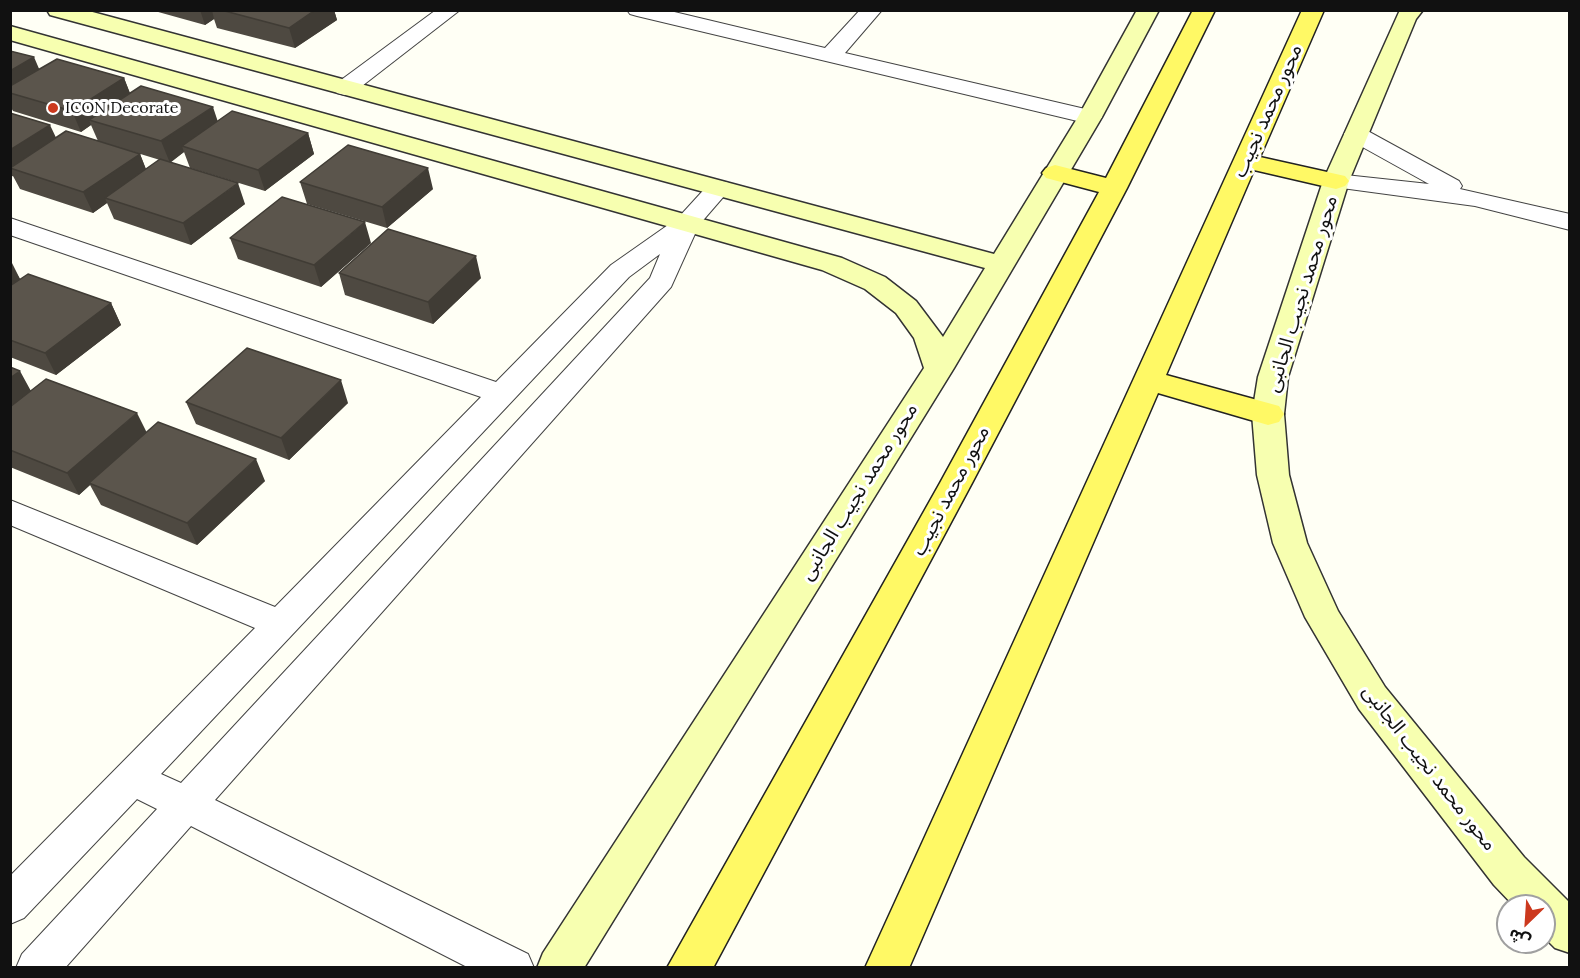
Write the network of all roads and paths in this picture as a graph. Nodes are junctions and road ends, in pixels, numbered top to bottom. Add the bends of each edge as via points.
1 (58, 10) edge
2 (450, 10) edge
3 (636, 10) edge
4 (872, 10) edge
5 (1204, 10) edge
6 (1313, 10) edge
7 (1412, 10) edge
8 (1145, 13) edge
9 (10, 33) edge
10 (830, 56) junction
11 (345, 88) junction
12 (1090, 117) junction
13 (1356, 134) junction
14 (1246, 161) junction
15 (1055, 173) junction
16 (1336, 181) junction
17 (719, 188) junction
18 (1114, 188) junction
19 (1475, 199) junction
20 (1569, 222) edge
21 (687, 223) junction
22 (10, 226) edge
23 (1001, 264) junction
24 (939, 368) junction
25 (1148, 380) junction
26 (502, 394) junction
27 (1268, 414) junction
28 (10, 512) edge
29 (281, 624) junction
30 (133, 778) junction
31 (186, 804) junction
32 (1532, 894) edge
33 (10, 905) edge
34 (1556, 919) edge
35 (1569, 933) edge
36 (37, 968) edge
37 (513, 968) edge
38 (559, 968) edge
39 (689, 968) edge
40 (887, 968) edge

1 - 11 street
2 - 11 street
3 - 10 street
4 - 10 street
5 - 18 main road, محور محمد نجيب
6 - 14 main road, محور محمد نجيب
7 - 13 street, محور محمد نجيب الجانبى
8 - 12 street, محور محمد نجيب الجانبى
9 - 21 street
10 - 12 street
11 - 17 street
12 - 15 street, محور محمد نجيب الجانبى
13 - 16 street, محور محمد نجيب الجانبى
13 - 19 street
14 - 16 main road
14 - 25 main road, محور محمد نجيب
15 - 18 main road
15 - 23 street, محور محمد نجيب الجانبى
16 - 19 street
16 - 27 street, محور محمد نجيب الجانبى via 1273,377
17 - 21 street
17 - 23 street
18 - 39 main road, محور محمد نجيب
19 - 20 street
21 - 24 street via 832,264 875,283 906,307 928,336
21 - 26 street via 620,271
21 - 31 street via 662,281
22 - 26 street
23 - 24 street, محور محمد نجيب الجانبى
24 - 38 street, محور محمد نجيب الجانبى
25 - 27 main road
25 - 40 main road, محور محمد نجيب
26 - 29 street
27 - 32 street, محور محمد نجيب الجانبى via 1273,475 1290,543 1323,617 1372,698 1509,871
28 - 29 street
29 - 30 street
30 - 31 street
30 - 33 street
31 - 36 street
31 - 37 street
34 - 35 street, محور محمد نجيب الجانبى

